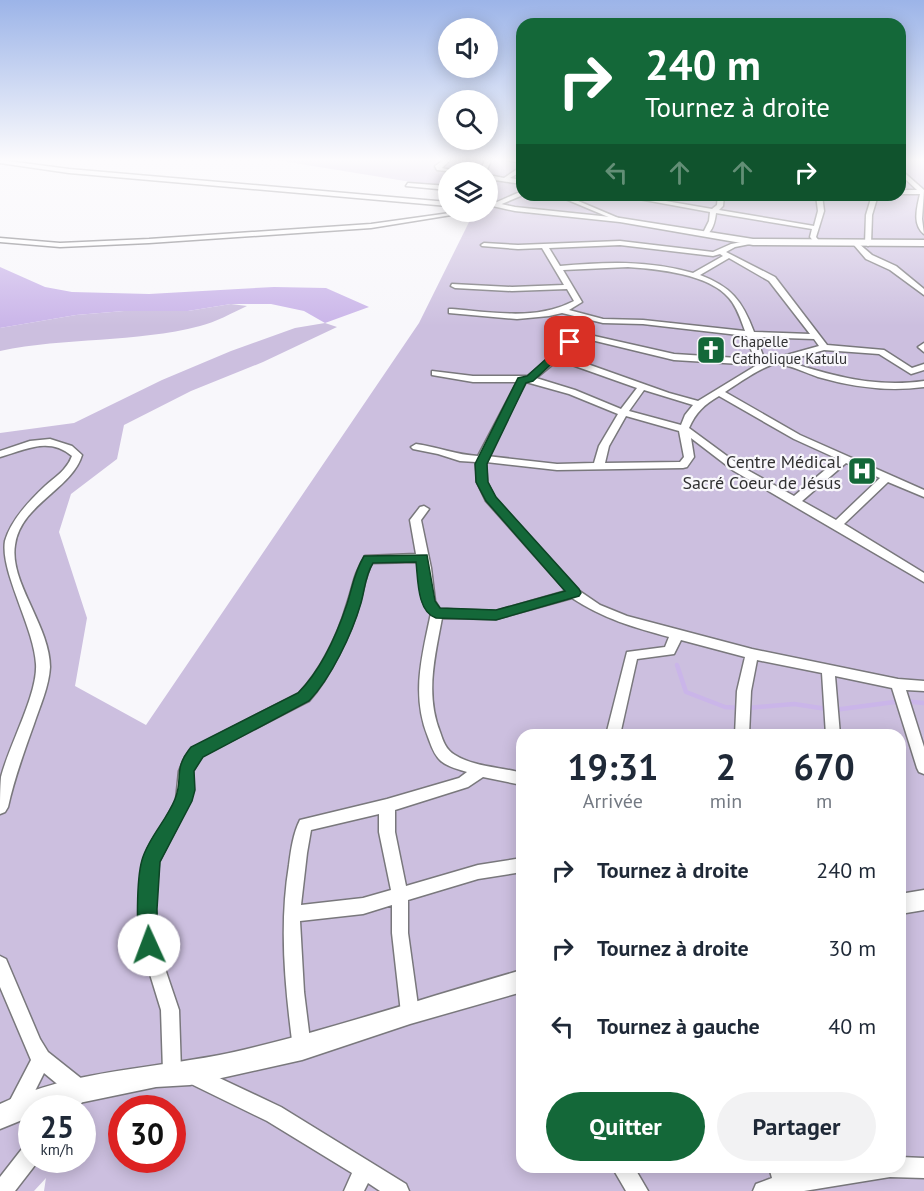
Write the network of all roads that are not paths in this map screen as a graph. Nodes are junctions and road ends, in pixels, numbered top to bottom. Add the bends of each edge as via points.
1 (438, 216) edge
2 (578, 216) edge
3 (609, 216) edge
4 (713, 216) edge
5 (741, 216) edge
6 (819, 216) edge
7 (869, 216) edge
8 (920, 216) edge
9 (620, 220) junction
10 (816, 228) junction
11 (924, 232) edge
12 (706, 233) junction
13 (0, 240) edge
14 (753, 242) junction
15 (817, 242) junction
16 (868, 243) junction
17 (924, 243) edge
18 (856, 244) junction
19 (484, 245) dead end
20 (544, 245) junction
21 (678, 249) junction
22 (625, 253) junction
23 (725, 254) junction
24 (558, 268) junction
25 (667, 268) junction
26 (693, 276) junction
27 (455, 286) dead end
28 (568, 287) junction
29 (924, 293) edge
30 (452, 311) dead end
31 (565, 311) junction
32 (750, 334) junction
33 (815, 337) junction
34 (824, 347) junction
35 (556, 356) junction
36 (775, 360) junction
37 (762, 363) junction
38 (924, 367) edge
39 (910, 371) junction
40 (435, 373) dead end
41 (924, 379) edge
42 (526, 380) junction
43 (924, 384) edge
44 (642, 387) junction
45 (718, 392) junction
46 (699, 404) junction
47 (624, 413) junction
48 (684, 429) junction
49 (416, 447) dead end
50 (0, 454) edge
51 (481, 459) junction
52 (843, 460) junction
53 (598, 468) junction
54 (885, 479) junction
55 (924, 494) edge
56 (794, 502) junction
57 (424, 509) dead end
58 (837, 525) junction
59 (422, 558) junction
60 (924, 578) edge
61 (574, 593) junction
62 (436, 613) junction
63 (677, 634) junction
64 (752, 654) junction
65 (828, 669) junction
66 (924, 686) edge
67 (899, 690) junction
68 (614, 729) edge
69 (742, 729) edge
70 (833, 729) edge
71 (924, 768) edge
72 (481, 770) junction
73 (516, 778) edge
74 (387, 806) junction
75 (0, 807) edge
76 (516, 866) edge
77 (400, 896) junction
78 (924, 900) edge
79 (906, 903) edge
80 (291, 918) junction
81 (0, 965) edge
82 (516, 983) edge
83 (410, 1013) junction
84 (302, 1048) junction
85 (41, 1059) junction
86 (181, 1072) junction
87 (70, 1095) edge
88 (89, 1095) edge
89 (8, 1113) edge
90 (906, 1167) edge
91 (924, 1168) edge
92 (18, 1170) edge
93 (363, 1171) junction
94 (626, 1173) edge
95 (808, 1173) edge
96 (781, 1175) edge
97 (2, 1191) edge
98 (354, 1191) edge
99 (399, 1191) edge
100 (638, 1191) edge
101 (763, 1191) edge

1 - 13 street via 370,226 149,241 60,244
2 - 9 street
3 - 9 street
4 - 12 street
5 - 10 street
6 - 10 street
7 - 16 street
8 - 11 street
9 - 12 street
10 - 15 street via 813,237
12 - 14 street
14 - 15 street
14 - 23 street via 733,245
15 - 18 street
16 - 17 street
16 - 18 street
18 - 29 street
19 - 20 street
20 - 22 street
20 - 24 street
21 - 22 street
21 - 23 street
21 - 25 street
22 - 24 street
22 - 25 street
23 - 26 street
23 - 33 street via 772,279
24 - 28 street
25 - 26 street
26 - 32 street via 714,283 733,297
27 - 28 street
28 - 31 street via 578,302
30 - 31 street via 517,316
31 - 32 street via 603,321
32 - 33 street
32 - 37 street
33 - 34 street
34 - 36 street
34 - 39 street via 881,352
35 - 37 street via 581,335 674,357
35 - 42 street
35 - 44 street
36 - 37 street
36 - 43 street via 851,383 886,389
37 - 45 street
38 - 39 street
39 - 41 street
40 - 42 street via 473,379
42 - 47 street via 573,392
42 - 51 street
44 - 46 street
44 - 47 street
45 - 46 street
45 - 52 street
46 - 48 street
47 - 48 street
47 - 53 street via 599,456
48 - 53 street via 689,457 683,465
48 - 56 street via 738,469
49 - 51 street
50 - 75 street via 49,442 70,447 77,454 70,470 46,491 9,543 8,559 33,618 43,668
51 - 53 street
51 - 61 street via 482,482 490,499
52 - 54 street
52 - 56 street
54 - 55 street
54 - 58 street
56 - 58 street
57 - 59 street via 414,520
58 - 60 street
59 - 62 street via 429,602
59 - 86 street via 369,559 360,574 346,625 316,684 304,697 197,752 190,761 183,801 151,861 147,909 149,945 170,1010
61 - 62 street via 496,615
61 - 63 street via 624,620
62 - 72 street via 424,710 439,747 450,759
63 - 64 street
63 - 68 street via 669,651 632,655
64 - 65 street
64 - 69 street via 744,691
65 - 67 street
65 - 70 street
66 - 67 street
67 - 71 street
72 - 73 street
72 - 74 street via 463,783
74 - 77 street via 387,832
74 - 80 street via 305,825
76 - 77 street via 478,872
77 - 80 street via 363,906 298,913
77 - 83 street via 400,933
78 - 79 street
80 - 84 street via 293,988
81 - 85 street
82 - 83 street
83 - 84 street
84 - 86 street
85 - 87 street
85 - 89 street
86 - 88 street
86 - 93 street via 274,1114
90 - 91 street
92 - 97 street
93 - 98 street
93 - 99 street
94 - 100 street
95 - 96 street
96 - 101 street

